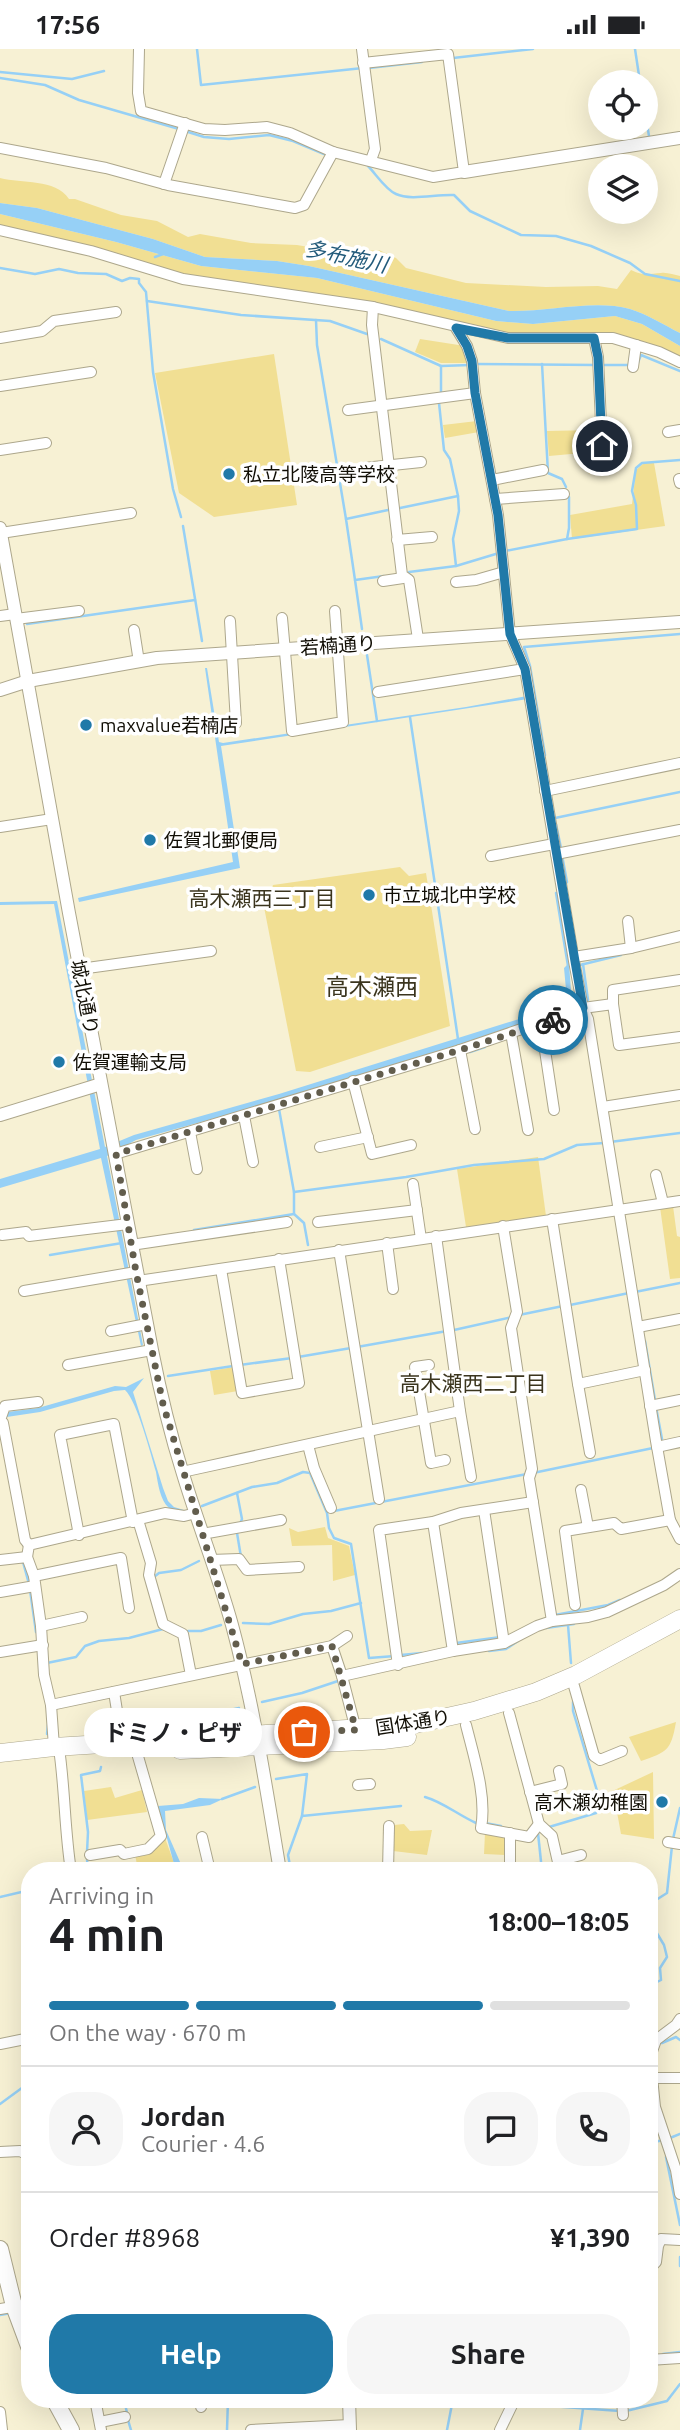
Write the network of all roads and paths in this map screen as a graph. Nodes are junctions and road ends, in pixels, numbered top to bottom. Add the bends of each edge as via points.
1 (139, 49) edge
2 (362, 49) edge
3 (364, 66) junction
4 (183, 129) junction
5 (680, 138) edge
6 (0, 148) edge
7 (331, 156) junction
8 (371, 160) junction
9 (464, 172) junction
10 (164, 184) junction
11 (0, 230) edge
12 (373, 307) junction
13 (116, 312) dead end
14 (456, 328) junction
15 (0, 338) edge
16 (594, 338) junction
17 (636, 345) junction
18 (680, 362) edge
19 (633, 364) dead end
20 (91, 372) dead end
21 (0, 386) edge
22 (475, 393) junction
23 (382, 405) junction
24 (348, 409) dead end
25 (680, 430) edge
26 (668, 432) dead end
27 (46, 443) dead end
28 (0, 450) edge
29 (421, 462) dead end
30 (389, 465) junction
31 (603, 467) dead end
32 (364, 468) dead end
33 (543, 470) dead end
34 (492, 480) junction
35 (564, 494) dead end
36 (498, 499) junction
37 (131, 513) dead end
38 (0, 531) edge
39 (432, 537) dead end
40 (397, 540) junction
41 (504, 572) junction
42 (403, 578) junction
43 (383, 581) dead end
44 (456, 582) dead end
45 (79, 611) dead end
46 (335, 611) dead end
47 (0, 616) edge
48 (15, 616) junction
49 (282, 618) dead end
50 (230, 621) dead end
51 (680, 622) edge
52 (134, 631) dead end
53 (510, 634) junction
54 (418, 639) junction
55 (338, 645) junction
56 (285, 649) junction
57 (232, 653) junction
58 (139, 661) junction
59 (525, 669) junction
60 (27, 681) junction
61 (0, 690) edge
62 (378, 692) dead end
63 (236, 723) dead end
64 (680, 763) edge
65 (549, 790) junction
66 (52, 819) junction
67 (0, 827) edge
68 (680, 830) edge
69 (559, 851) junction
70 (491, 856) dead end
71 (628, 921) dead end
72 (680, 936) edge
73 (631, 948) junction
74 (211, 951) dead end
75 (575, 963) junction
76 (79, 969) junction
77 (680, 980) edge
78 (613, 1004) junction
79 (583, 1008) junction
80 (541, 1024) junction
81 (511, 1033) junction
82 (680, 1037) edge
83 (460, 1050) junction
84 (94, 1086) junction
85 (355, 1086) junction
86 (680, 1095) edge
87 (603, 1107) junction
88 (554, 1110) dead end
89 (0, 1115) edge
90 (244, 1116) junction
91 (475, 1129) dead end
92 (528, 1130) dead end
93 (190, 1132) junction
94 (368, 1137) junction
95 (411, 1146) dead end
96 (320, 1147) dead end
97 (114, 1148) junction
98 (253, 1162) dead end
99 (197, 1169) dead end
100 (656, 1175) dead end
101 (413, 1184) dead end
102 (680, 1201) edge
103 (663, 1203) junction
104 (619, 1209) junction
105 (417, 1210) junction
106 (552, 1219) junction
107 (287, 1222) dead end
108 (318, 1222) dead end
109 (120, 1225) junction
110 (503, 1226) junction
111 (2, 1235) dead end
112 (436, 1236) junction
113 (421, 1239) junction
114 (387, 1243) junction
115 (131, 1245) junction
116 (339, 1251) junction
117 (279, 1259) junction
118 (221, 1269) junction
119 (132, 1275) junction
120 (393, 1289) dead end
121 (24, 1291) dead end
122 (680, 1319) edge
123 (141, 1325) junction
124 (641, 1326) junction
125 (111, 1331) dead end
126 (152, 1350) junction
127 (68, 1365) dead end
128 (429, 1365) dead end
129 (645, 1370) junction
130 (578, 1384) junction
131 (680, 1400) edge
132 (38, 1402) dead end
133 (654, 1405) junction
134 (460, 1412) junction
135 (1, 1418) edge
136 (423, 1420) junction
137 (367, 1431) junction
138 (680, 1442) edge
139 (308, 1444) junction
140 (656, 1444) junction
141 (590, 1453) dead end
142 (445, 1460) dead end
143 (182, 1472) junction
144 (471, 1476) dead end
145 (581, 1490) dead end
146 (379, 1499) dead end
147 (533, 1502) junction
148 (331, 1508) dead end
149 (484, 1510) junction
150 (196, 1513) junction
151 (281, 1520) dead end
152 (670, 1520) junction
153 (136, 1521) junction
154 (433, 1522) junction
155 (589, 1527) junction
156 (202, 1534) junction
157 (79, 1535) junction
158 (680, 1539) edge
159 (28, 1551) junction
160 (0, 1560) edge
161 (211, 1560) junction
162 (299, 1567) dead end
163 (680, 1574) edge
164 (32, 1583) junction
165 (0, 1592) edge
166 (575, 1605) dead end
167 (129, 1608) dead end
168 (82, 1617) dead end
169 (552, 1618) junction
170 (680, 1619) edge
171 (41, 1626) junction
172 (680, 1632) edge
173 (347, 1636) dead end
174 (504, 1639) junction
175 (38, 1645) junction
176 (332, 1646) junction
177 (452, 1647) junction
178 (0, 1652) edge
179 (396, 1659) junction
180 (242, 1664) junction
181 (191, 1675) junction
182 (343, 1680) junction
183 (573, 1686) junction
184 (114, 1692) junction
185 (51, 1705) junction
186 (509, 1713) junction
187 (466, 1725) junction
188 (356, 1730) junction
189 (258, 1740) junction
190 (130, 1747) junction
191 (622, 1751) dead end
192 (57, 1752) junction
193 (0, 1753) edge
194 (0, 1762) edge
195 (559, 1771) dead end
196 (370, 1784) dead end
197 (358, 1785) dead end
198 (530, 1792) junction
199 (389, 1826) dead end
200 (539, 1828) junction
201 (510, 1833) junction
202 (202, 1837) dead end
203 (90, 1855) dead end
204 (581, 1855) dead end
205 (70, 1862) edge
206 (208, 1862) edge
207 (278, 1862) edge
208 (388, 1862) edge
209 (510, 1862) edge
210 (558, 1862) edge
211 (567, 1862) edge
212 (680, 2019) edge
213 (21, 2040) edge
214 (658, 2040) edge
215 (0, 2043) edge
216 (658, 2078) edge
217 (680, 2078) edge
218 (658, 2114) edge
219 (21, 2151) edge
220 (0, 2152) edge
221 (680, 2194) edge
222 (680, 2240) edge
223 (658, 2246) edge
224 (0, 2249) edge
225 (15, 2306) edge
226 (21, 2323) edge
227 (680, 2358) edge
228 (658, 2359) edge
229 (59, 2408) edge
230 (96, 2408) edge
231 (349, 2408) edge
232 (511, 2408) edge
233 (0, 2412) edge
234 (125, 2417) dead end
235 (101, 2426) edge
236 (350, 2428) edge
237 (2, 2430) edge
238 (71, 2430) edge
239 (251, 2430) edge
240 (500, 2430) edge

1 - 4 street via 141,111
2 - 3 street
3 - 8 street via 375,149
3 - 9 street via 448,57
4 - 7 street via 267,127 290,133
4 - 10 street
5 - 9 street
6 - 10 street
7 - 8 street
7 - 10 street via 304,205 295,208
8 - 9 street via 433,177
11 - 12 street via 183,279
12 - 14 street
12 - 23 street
13 - 15 street via 54,321 42,331
14 - 16 street via 508,338
14 - 22 street via 473,364
16 - 17 street
16 - 31 street
17 - 18 street
17 - 19 street
20 - 21 street
22 - 23 street
22 - 34 street
23 - 24 street
23 - 30 street
25 - 26 street
27 - 28 street
29 - 30 street
30 - 32 street
30 - 40 street
33 - 34 street
34 - 36 street
35 - 36 street
36 - 41 street
37 - 38 street
38 - 48 street, 城北通り
39 - 40 street
40 - 42 street
41 - 44 street
41 - 53 street
42 - 43 street
42 - 54 street via 409,580
45 - 48 street
46 - 55 street
47 - 48 street
48 - 60 street, 城北通り
49 - 56 street
50 - 57 street
51 - 53 street, 若楠通り
52 - 58 street
53 - 54 street, 若楠通り
53 - 59 street
54 - 55 street, 若楠通り
55 - 56 street, 若楠通り
55 - 56 street via 343,722 292,731
56 - 57 street, 若楠通り
57 - 58 street, 若楠通り
57 - 63 street
58 - 60 street, 若楠通り
59 - 62 street
59 - 65 street
60 - 61 street, 若楠通り
60 - 66 street, 城北通り
64 - 65 street
65 - 69 street
66 - 67 street
66 - 76 street, 城北通り
68 - 69 street
69 - 70 street
69 - 75 street
71 - 73 street
72 - 73 street
73 - 75 street
74 - 76 street
75 - 79 street
76 - 84 street, 城北通り
77 - 78 street via 613,990
78 - 79 street
78 - 82 street via 619,1045
79 - 80 street
79 - 87 street
80 - 81 street
80 - 88 street
81 - 83 street
81 - 92 street
83 - 85 street
83 - 91 street
84 - 89 street
84 - 97 street, 城北通り
85 - 90 street
85 - 94 street
86 - 87 street
87 - 104 street
90 - 93 street
90 - 98 street
93 - 97 street
93 - 99 street
94 - 95 street via 372,1154
94 - 96 street
97 - 109 street, 城北通り
100 - 103 street
101 - 105 street
102 - 103 street
103 - 104 street
104 - 106 street
104 - 124 street
105 - 108 street
105 - 113 street
106 - 110 street
106 - 130 street
107 - 115 street
109 - 111 street
109 - 115 street, 城北通り
110 - 112 street
110 - 147 street
112 - 113 street
112 - 134 street
113 - 114 street
114 - 116 street
114 - 120 street
115 - 119 street, 城北通り
116 - 117 street
116 - 137 street
117 - 118 street
117 - 118 street via 299,1383 270,1389 242,1393
118 - 119 street
119 - 121 street
119 - 123 street, 城北通り
122 - 124 street
123 - 125 street
123 - 126 street, 城北通り
124 - 129 street
126 - 127 street
126 - 143 street, 城北通り
128 - 136 street via 415,1367
129 - 130 street
129 - 133 street
130 - 141 street
131 - 133 street
132 - 135 street via 5,1406
133 - 140 street
134 - 136 street
134 - 144 street
135 - 159 street
136 - 137 street
136 - 142 street via 430,1463
137 - 139 street
137 - 146 street
138 - 140 street
139 - 143 street
139 - 148 street
140 - 152 street
143 - 150 street, 城北通り
145 - 155 street
147 - 149 street
147 - 169 street
149 - 154 street
149 - 174 street
150 - 153 street via 165,1513
150 - 156 street, 城北通り
151 - 156 street
152 - 155 street via 621,1529 614,1523
152 - 158 street
153 - 157 street
153 - 157 street via 114,1424 60,1435
153 - 181 street via 151,1563 149,1575 163,1624 184,1634
154 - 177 street
154 - 179 street via 379,1531
155 - 166 street via 565,1531
156 - 161 street, 城北通り
157 - 159 street
159 - 160 street
159 - 164 street
161 - 162 street via 240,1561 247,1570
161 - 180 street, 城北通り
163 - 169 street via 607,1612
164 - 165 street
164 - 167 street via 121,1558
164 - 171 street
168 - 171 street
169 - 174 street
170 - 188 highway, 国体通り via 536,1692 411,1725
171 - 175 street
172 - 183 highway, 国体通り
173 - 176 street
174 - 177 street
175 - 178 street
175 - 185 street
176 - 180 street
176 - 182 street
177 - 179 street
179 - 182 street
180 - 181 street
180 - 189 street, 城北通り
181 - 184 street
182 - 188 street
183 - 186 highway, 国体通り
183 - 191 street via 594,1756 600,1760
184 - 185 street
184 - 190 street
185 - 192 street
186 - 187 highway, 国体通り
186 - 198 street
187 - 189 highway, 国体通り via 383,1740
187 - 201 street via 480,1788 481,1828
188 - 189 highway, 国体通り
189 - 190 highway, 国体通り
189 - 207 street, 城北通り
190 - 192 highway, 国体通り
190 - 203 street via 161,1836 148,1849
192 - 193 highway, 国体通り
192 - 194 highway, 国体通り
192 - 205 street
195 - 198 street via 562,1784
196 - 197 street
198 - 200 street
199 - 208 street
200 - 201 street via 529,1837
200 - 210 street via 552,1836
201 - 209 street
202 - 206 street
204 - 211 street
212 - 214 street
213 - 215 street
216 - 217 street
218 - 221 street
219 - 220 street
222 - 223 street via 661,2239
224 - 225 main road
225 - 226 main road
227 - 228 street
229 - 238 main road
230 - 235 street
231 - 236 street
232 - 240 street
233 - 237 street
234 - 235 street
236 - 239 street

